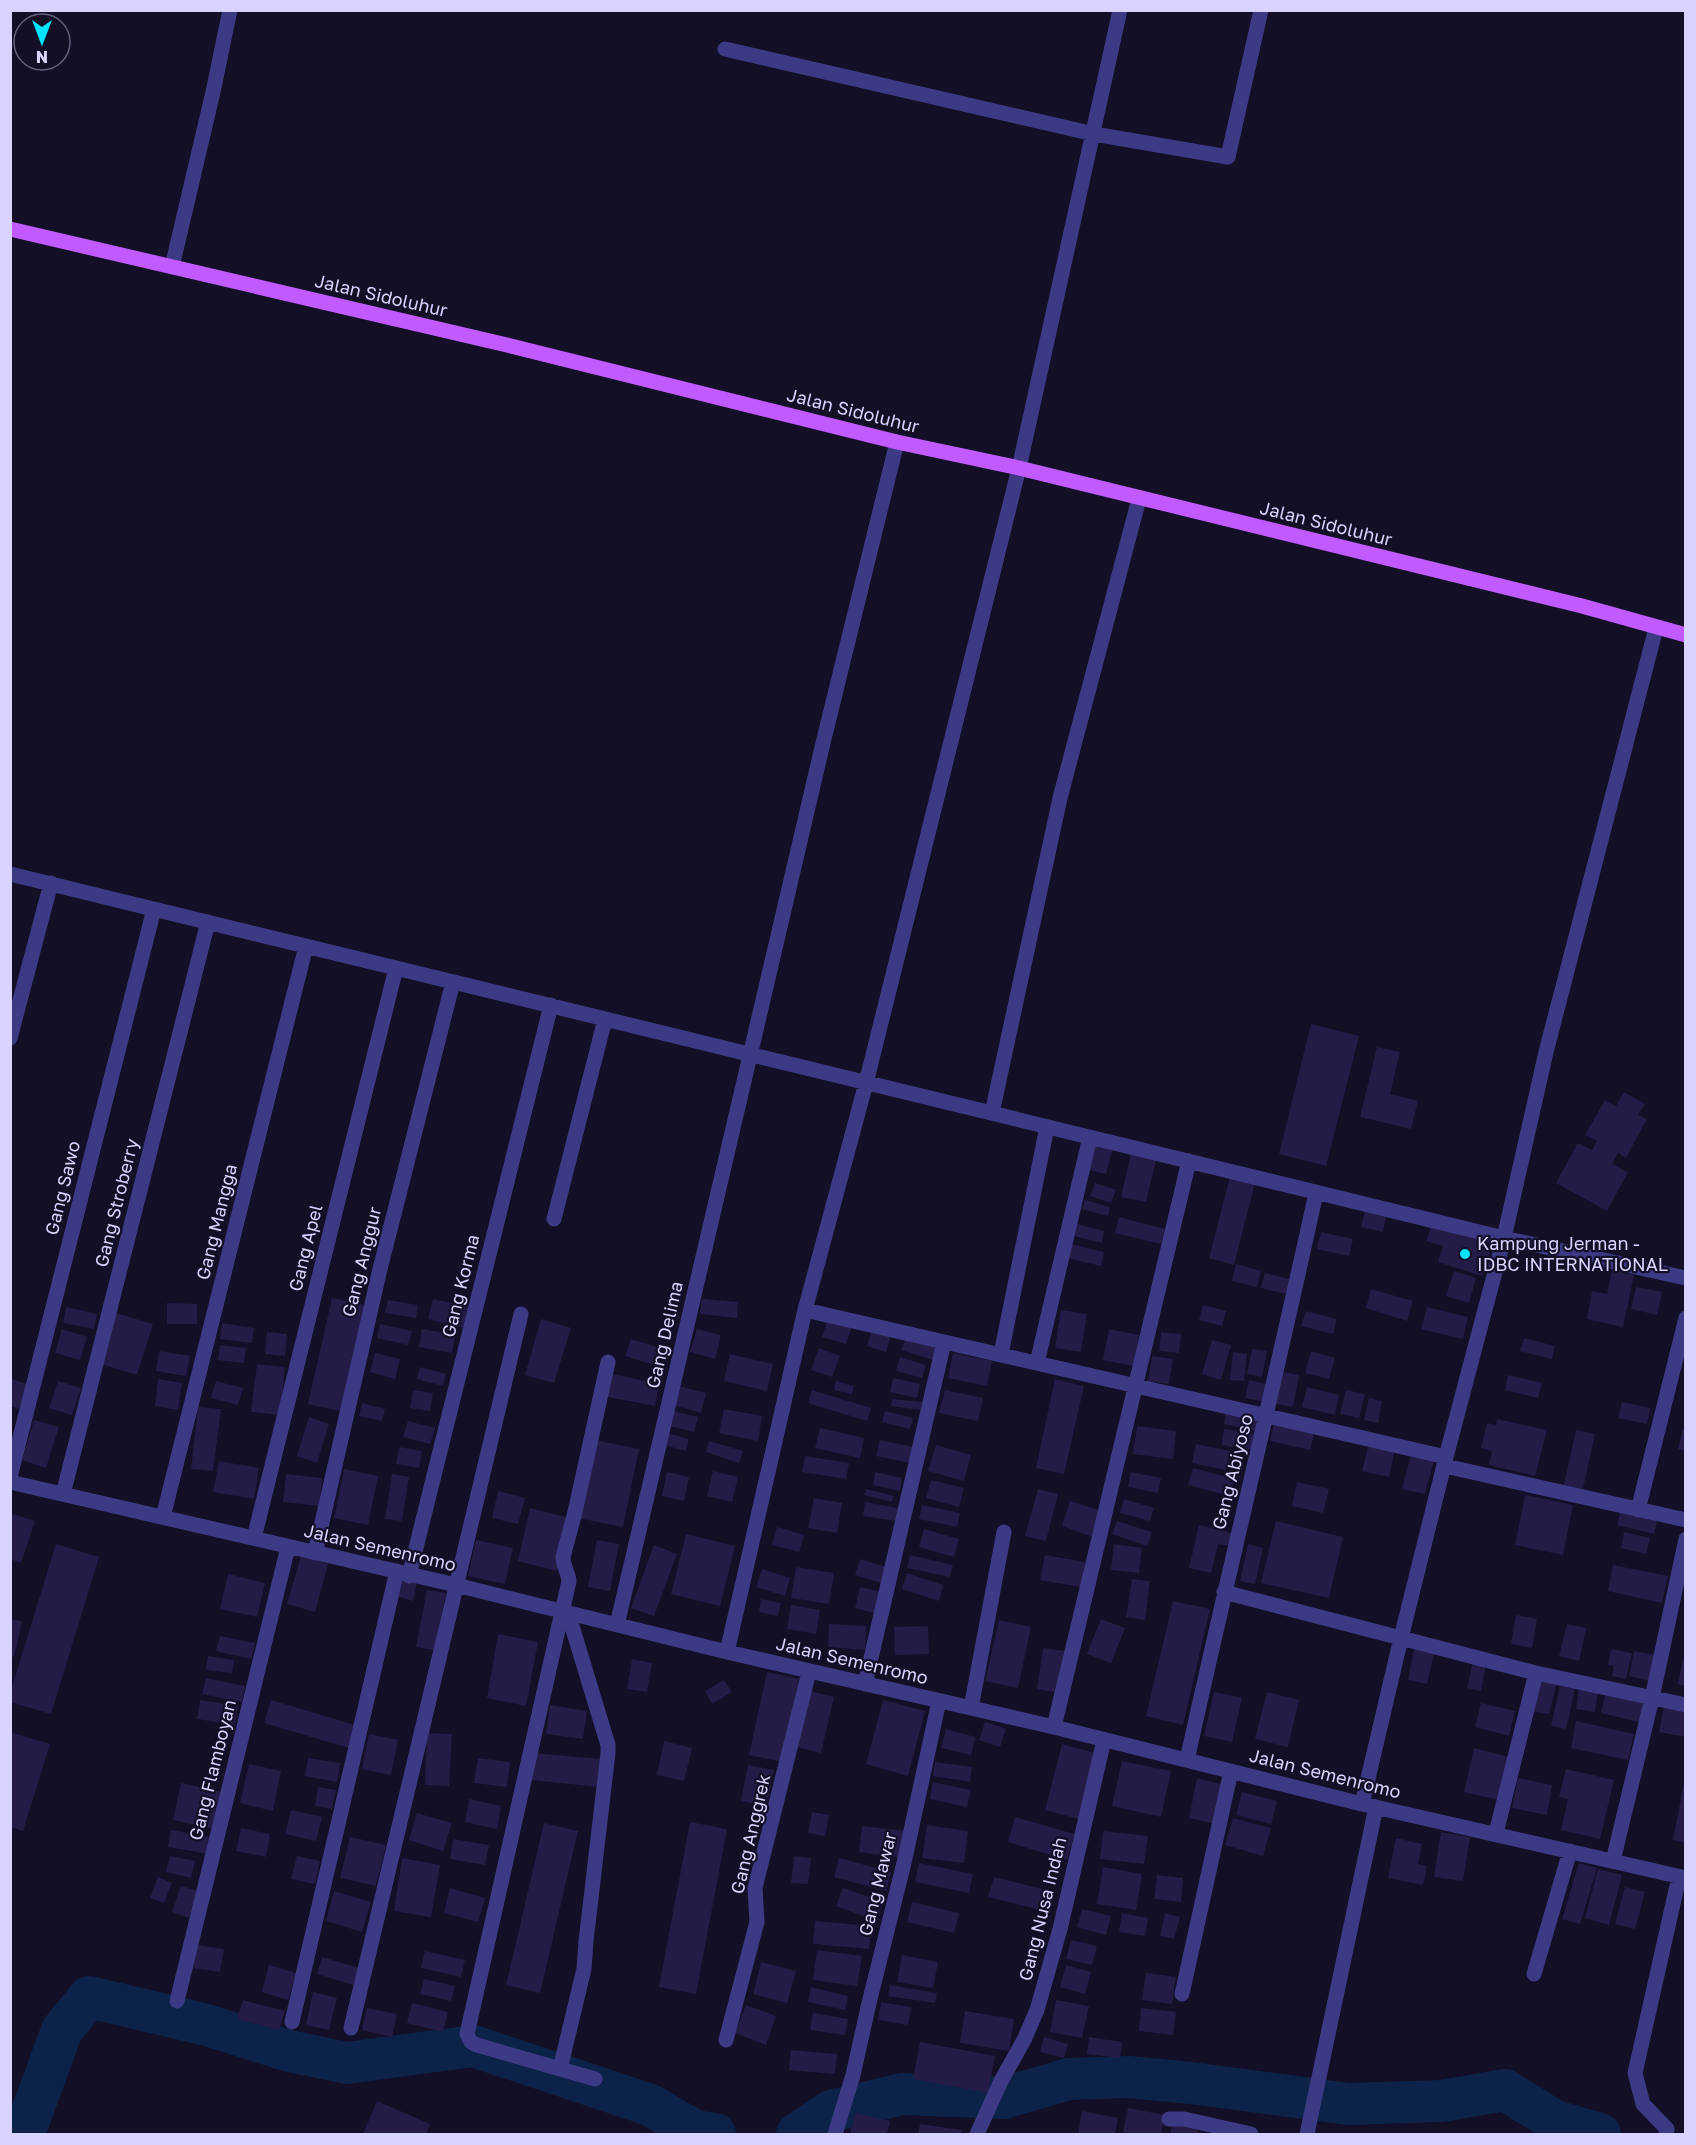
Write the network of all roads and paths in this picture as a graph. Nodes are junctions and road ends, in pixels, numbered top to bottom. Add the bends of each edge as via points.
1 (230, 10) edge
2 (1120, 10) edge
3 (1261, 10) edge
4 (725, 49) dead end
5 (1094, 134) junction
6 (10, 229) edge
7 (172, 267) junction
8 (897, 442) junction
9 (1019, 468) junction
10 (1139, 499) junction
11 (1656, 628) junction
12 (1686, 635) edge
13 (10, 873) edge
14 (51, 883) junction
15 (154, 909) junction
16 (208, 922) junction
17 (306, 946) junction
18 (396, 968) junction
19 (453, 982) junction
20 (551, 1005) junction
21 (605, 1019) junction
22 (10, 1038) edge
23 (750, 1054) junction
24 (866, 1083) junction
25 (992, 1113) junction
26 (1047, 1127) junction
27 (1090, 1137) junction
28 (1189, 1161) junction
29 (1316, 1193) junction
30 (554, 1219) dead end
31 (1504, 1238) junction
32 (1686, 1278) edge
33 (805, 1310) junction
34 (521, 1314) dead end
35 (1686, 1318) edge
36 (944, 1342) junction
37 (1000, 1354) junction
38 (608, 1362) dead end
39 (1037, 1363) junction
40 (1136, 1385) junction
41 (1267, 1416) junction
42 (1445, 1462) junction
43 (10, 1480) edge
44 (63, 1494) junction
45 (1638, 1510) junction
46 (163, 1517) junction
47 (1686, 1520) edge
48 (1004, 1532) dead end
49 (254, 1538) junction
50 (1686, 1539) edge
51 (288, 1547) junction
52 (315, 1553) junction
53 (403, 1573) junction
54 (456, 1585) junction
55 (1224, 1592) junction
56 (565, 1612) junction
57 (617, 1625) junction
58 (1401, 1638) junction
59 (727, 1652) junction
60 (809, 1672) junction
61 (1536, 1673) junction
62 (865, 1684) junction
63 (1652, 1698) junction
64 (939, 1701) junction
65 (1686, 1706) edge
66 (971, 1708) junction
67 (1054, 1727) junction
68 (1104, 1740) junction
69 (1186, 1760) junction
70 (1231, 1771) junction
71 (1369, 1805) junction
72 (1496, 1833) junction
73 (1570, 1851) junction
74 (1613, 1861) junction
75 (1682, 1877) edge
76 (1534, 1974) dead end
77 (1182, 1994) dead end
78 (177, 2001) dead end
79 (292, 2022) dead end
80 (351, 2028) dead end
81 (726, 2040) dead end
82 (560, 2068) junction
83 (595, 2079) dead end
84 (1169, 2119) dead end
85 (837, 2127) edge
86 (978, 2132) edge
87 (1667, 2132) edge
88 (1251, 2134) edge
89 (1311, 2134) edge

1 - 7 street
2 - 5 street
3 - 5 street via 1228,157
4 - 5 street
5 - 9 street
6 - 7 main road, Jalan Sidoluhur
7 - 8 main road, Jalan Sidoluhur
8 - 9 main road, Jalan Sidoluhur
8 - 23 street, Gang Delima
9 - 10 main road, Jalan Sidoluhur
9 - 24 street
10 - 11 main road, Jalan Sidoluhur via 1582,606
10 - 25 street via 1060,798
11 - 12 main road, Jalan Sidoluhur
11 - 31 street via 1549,1040
13 - 14 street
14 - 15 street
14 - 22 street
15 - 16 street
15 - 43 street, Gang Sawo
16 - 17 street
16 - 44 street, Gang Stroberry
17 - 18 street
17 - 46 street, Gang Mangga
18 - 19 street
18 - 49 street, Gang Apel
19 - 20 street
19 - 52 street, Gang Anggur via 380,1269
20 - 21 street
20 - 53 street, Gang Korma
21 - 23 street
21 - 30 street
23 - 24 street
23 - 57 street, Gang Delima
24 - 25 street
24 - 33 street
25 - 26 street
26 - 27 street
26 - 37 street
27 - 28 street
27 - 39 street
28 - 29 street
28 - 40 street
29 - 31 street
29 - 41 street, Gang Abiyoso
31 - 32 street
31 - 42 street
33 - 36 street
33 - 59 street
34 - 54 street
35 - 45 street
36 - 37 street
36 - 62 street
37 - 39 street
38 - 56 street via 563,1557 569,1581
39 - 40 street
40 - 41 street
40 - 67 street
41 - 42 street
41 - 55 street, Gang Abiyoso
42 - 45 street
42 - 58 street
43 - 44 street, Jalan Semenromo
44 - 46 street, Jalan Semenromo
45 - 47 street
46 - 49 street, Jalan Semenromo
48 - 66 street
49 - 51 street, Jalan Semenromo
50 - 63 street
51 - 52 street, Jalan Semenromo
51 - 78 street, Gang Flamboyan
52 - 53 street, Jalan Semenromo
53 - 54 street, Jalan Semenromo
53 - 79 street, Gang Korma
54 - 56 street, Jalan Semenromo
54 - 80 street
55 - 58 street
55 - 69 street, Gang Abiyoso
56 - 57 street, Jalan Semenromo
56 - 82 street via 608,1753 585,1959
56 - 82 street via 467,2034 477,2045
57 - 59 street, Jalan Semenromo
58 - 61 street
58 - 71 street
59 - 60 street, Jalan Semenromo
60 - 62 street, Jalan Semenromo
60 - 81 street, Gang Anggrek via 755,1888 757,1922
61 - 63 street
61 - 72 street
62 - 64 street, Jalan Semenromo
63 - 65 street
63 - 74 street
64 - 66 street, Jalan Semenromo
64 - 85 street, Gang Mawar via 904,1863
66 - 67 street, Jalan Semenromo
67 - 68 street, Jalan Semenromo
68 - 69 street, Jalan Semenromo
68 - 86 street, Gang Nusa Indah via 1037,2010
69 - 70 street, Jalan Semenromo
70 - 71 street, Jalan Semenromo
70 - 77 street
71 - 72 street, Jalan Semenromo
71 - 89 street via 1310,2115
72 - 73 street, Jalan Semenromo
73 - 74 street, Jalan Semenromo
73 - 76 street
74 - 75 street, Jalan Semenromo
75 - 87 street via 1635,2073 1643,2104
82 - 83 street
84 - 88 street

